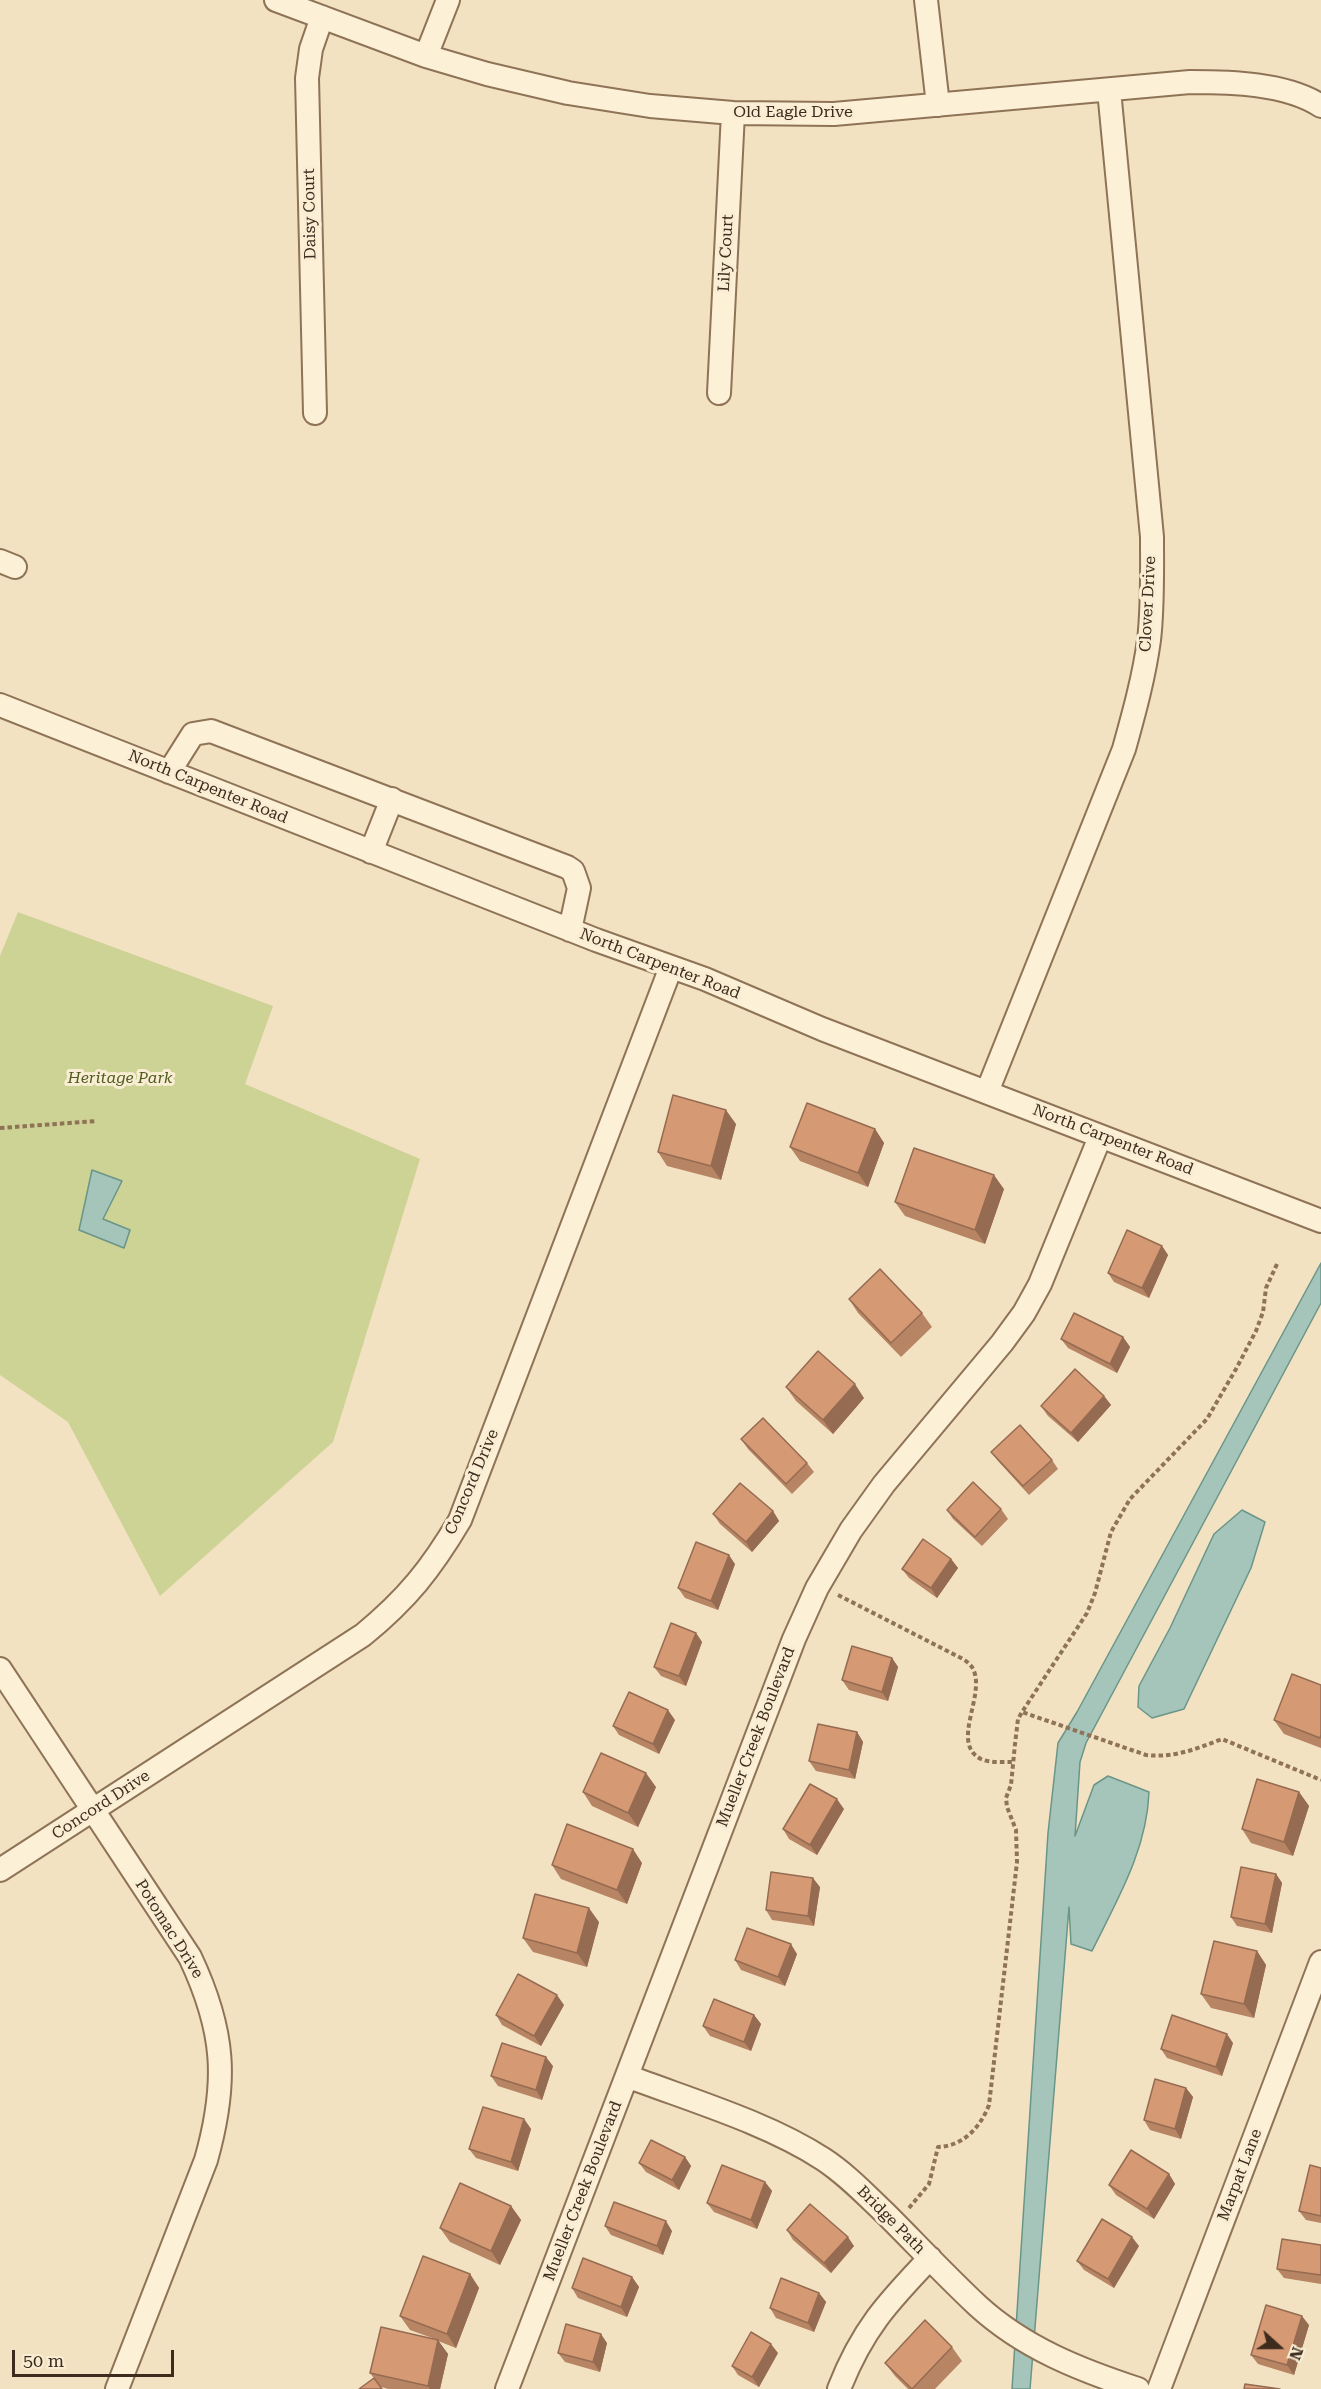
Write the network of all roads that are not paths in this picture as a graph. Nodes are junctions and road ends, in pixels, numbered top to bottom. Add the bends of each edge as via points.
1 (276, 0) edge
2 (448, 0) edge
3 (926, 0) edge
4 (322, 17) junction
5 (426, 56) junction
6 (1109, 90) junction
7 (938, 105) junction
8 (1321, 106) edge
9 (733, 113) junction
10 (719, 393) dead end
11 (315, 413) dead end
12 (0, 705) edge
13 (169, 772) junction
14 (392, 799) junction
15 (371, 852) junction
16 (570, 930) junction
17 (671, 967) junction
18 (987, 1092) junction
19 (1100, 1137) junction
20 (1321, 1221) edge
21 (0, 1669) edge
22 (92, 1810) junction
23 (0, 1870) edge
24 (1321, 1962) edge
25 (627, 2076) junction
26 (930, 2258) junction
27 (117, 2389) edge
28 (507, 2389) edge
29 (839, 2389) edge
30 (1138, 2389) edge
31 (1159, 2389) edge

1 - 4 street, Old Eagle Drive
2 - 5 street
3 - 7 street
4 - 5 street, Old Eagle Drive
4 - 11 street, Daisy Court via 311,49 307,78
5 - 9 street, Old Eagle Drive via 568,93 650,106
6 - 7 street, Old Eagle Drive
6 - 8 street, Old Eagle Drive via 1229,82 1272,88
6 - 18 street, Clover Drive via 1152,537 1149,640 1124,749
7 - 9 street, Old Eagle Drive via 834,114
9 - 10 street, Lily Court
12 - 13 street, North Carpenter Road
13 - 14 street via 194,734 211,731
13 - 15 street, North Carpenter Road
14 - 15 street
14 - 16 street via 573,871 579,888
15 - 16 street, North Carpenter Road
16 - 17 street, North Carpenter Road
17 - 18 street, North Carpenter Road
17 - 22 street, Concord Drive via 460,1520 439,1556 417,1586 363,1635
18 - 19 street, North Carpenter Road
19 - 20 street, North Carpenter Road
19 - 25 street, Mueller Creek Boulevard via 1040,1284 1024,1313 884,1484 819,1585 794,1639
21 - 22 street, Potomac Drive
22 - 23 street, Concord Drive
22 - 27 street, Potomac Drive via 190,1957 215,2020 220,2053 221,2086 206,2160
24 - 31 street, Marpat Lane
25 - 26 street, Bridge Path via 793,2141 853,2182
25 - 28 street, Mueller Creek Boulevard
26 - 29 street via 867,2330
26 - 30 street, Bridge Path via 1013,2333 1087,2372

